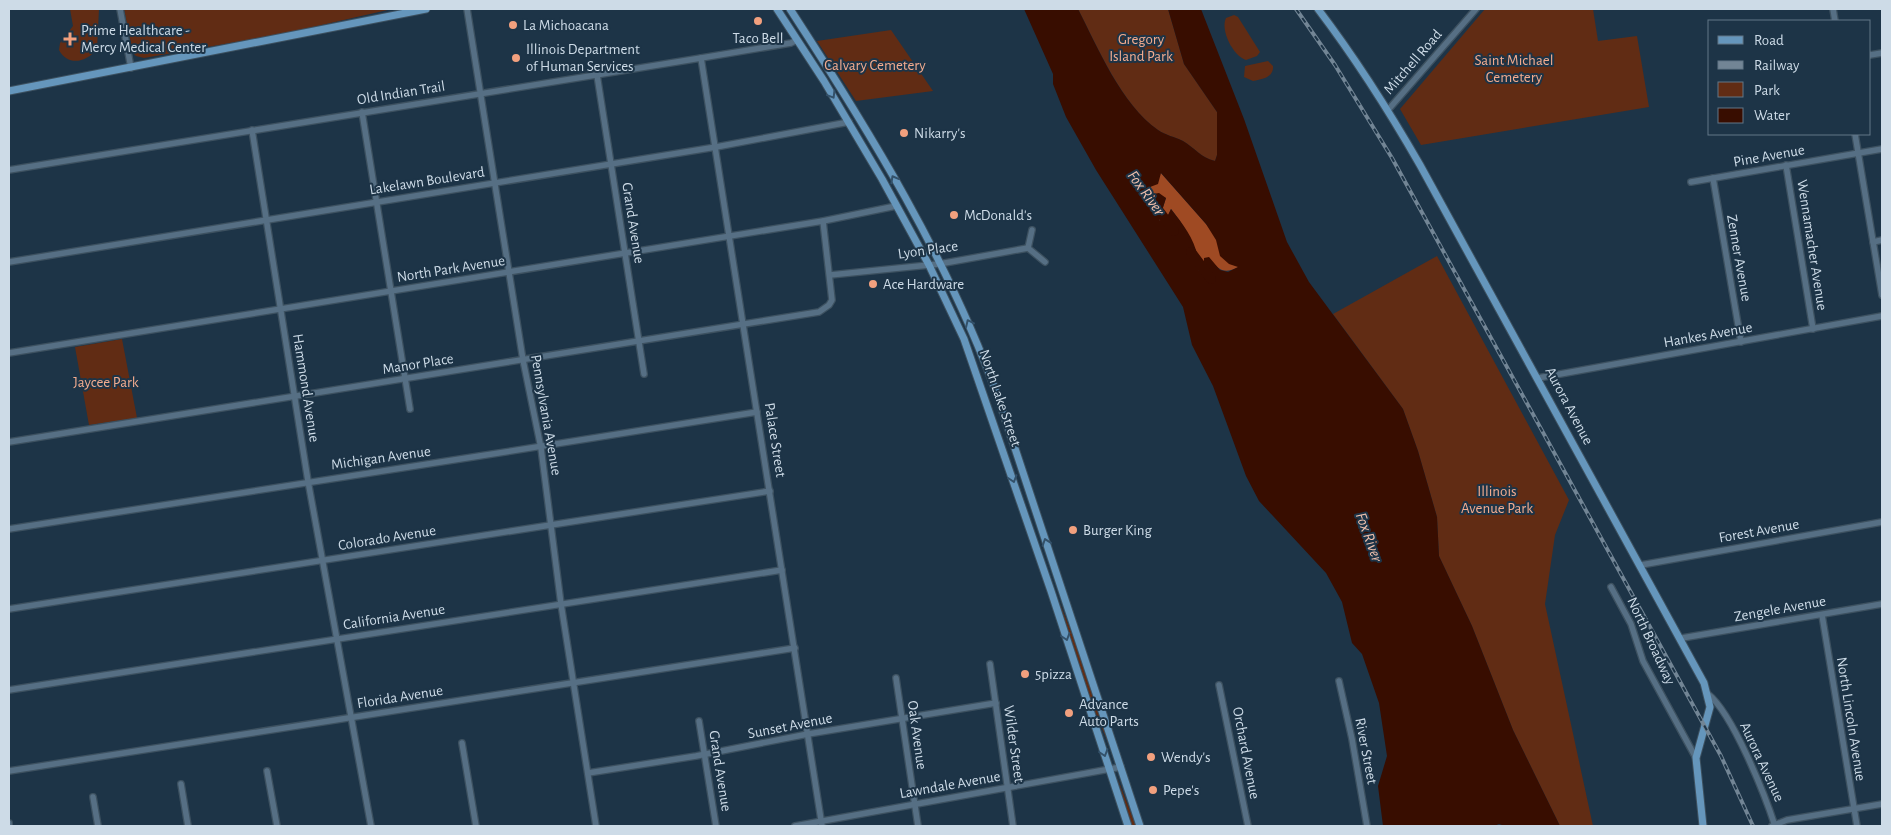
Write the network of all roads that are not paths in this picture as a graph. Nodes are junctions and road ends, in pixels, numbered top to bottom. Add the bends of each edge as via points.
1 (120, 9) edge
2 (426, 9) edge
3 (467, 9) edge
4 (777, 9) edge
5 (790, 9) edge
6 (1318, 9) edge
7 (1476, 9) edge
8 (797, 40) junction
9 (701, 58) junction
10 (131, 68) junction
11 (597, 75) junction
12 (9, 91) edge
13 (482, 93) junction
14 (1388, 110) junction
15 (362, 112) junction
16 (849, 122) junction
17 (252, 130) junction
18 (1855, 135) edge
19 (716, 147) junction
20 (1882, 149) edge
21 (1858, 153) junction
22 (611, 164) junction
23 (1786, 165) junction
24 (9, 170) edge
25 (1713, 178) junction
26 (495, 182) junction
27 (1691, 182) dead end
28 (376, 202) junction
29 (896, 206) junction
30 (266, 220) junction
31 (823, 221) junction
32 (1032, 230) dead end
33 (729, 235) junction
34 (1882, 240) edge
35 (1873, 242) junction
36 (1028, 248) junction
37 (625, 252) junction
38 (9, 262) edge
39 (1045, 262) dead end
40 (939, 264) junction
41 (929, 265) junction
42 (510, 272) junction
43 (830, 275) junction
44 (391, 291) junction
45 (1882, 295) edge
46 (280, 309) junction
47 (1882, 316) edge
48 (744, 325) junction
49 (1814, 328) junction
50 (638, 341) junction
51 (1741, 342) junction
52 (9, 352) edge
53 (523, 360) junction
54 (644, 374) dead end
55 (1538, 378) junction
56 (405, 379) junction
57 (294, 398) junction
58 (410, 409) dead end
59 (757, 412) junction
60 (9, 442) edge
61 (541, 448) junction
62 (308, 481) junction
63 (770, 491) junction
64 (1882, 522) edge
65 (552, 525) junction
66 (9, 529) edge
67 (323, 560) junction
68 (1641, 565) junction
69 (782, 570) junction
70 (1611, 587) dead end
71 (561, 604) junction
72 (1882, 604) edge
73 (9, 609) edge
74 (1822, 614) junction
75 (337, 638) junction
76 (1682, 638) junction
77 (795, 648) junction
78 (990, 664) dead end
79 (896, 678) dead end
80 (1338, 681) dead end
81 (574, 683) junction
82 (1219, 685) dead end
83 (9, 690) edge
84 (1708, 694) junction
85 (996, 703) junction
86 (352, 717) junction
87 (902, 719) junction
88 (699, 721) dead end
89 (808, 734) junction
90 (462, 744) dead end
91 (705, 755) junction
92 (1696, 758) junction
93 (1121, 767) junction
94 (1110, 769) junction
95 (9, 771) edge
96 (268, 771) dead end
97 (588, 773) junction
98 (181, 784) dead end
99 (1007, 788) junction
100 (93, 797) dead end
101 (914, 804) junction
102 (1882, 804) edge
103 (1854, 809) junction
104 (9, 822) edge
105 (822, 824) edge
106 (9, 826) edge
107 (98, 826) edge
108 (188, 826) edge
109 (277, 826) edge
110 (371, 826) edge
111 (476, 826) edge
112 (596, 826) edge
113 (716, 826) edge
114 (795, 826) edge
115 (918, 826) edge
116 (1014, 826) edge
117 (1128, 826) edge
118 (1140, 826) edge
119 (1248, 826) edge
120 (1367, 826) edge
121 (1703, 826) edge
122 (1773, 826) edge
123 (1857, 826) edge

1 - 10 street
2 - 10 main road
3 - 13 street, Pennsylvania Avenue
4 - 8 main road, North Lake Street
40 -> 5 main road, North Lake Street via 860,118
6 - 14 main road, Aurora Avenue
7 - 14 street, Mitchell Road
8 - 9 street, Old Indian Trail
8 -> 16 main road, North Lake Street
9 - 11 street, Old Indian Trail
9 - 19 street, Palace Street
10 - 12 main road
11 - 13 street, Old Indian Trail
11 - 22 street, Grand Avenue
13 - 15 street, Old Indian Trail
13 - 26 street, Pennsylvania Avenue
14 - 55 main road, Aurora Avenue
15 - 17 street, Old Indian Trail
15 - 28 street
16 - 19 street, Lakelawn Boulevard
16 - 29 main road, North Lake Street
17 - 24 street, Old Indian Trail
17 - 30 street, Hammond Avenue
18 - 21 street
19 - 22 street, Lakelawn Boulevard
19 - 33 street, Palace Street
20 - 21 street, Pine Avenue
21 - 23 street, Pine Avenue
21 - 35 street
22 - 26 street, Lakelawn Boulevard
22 - 37 street, Grand Avenue
23 - 25 street, Pine Avenue
23 - 49 street, Wennamacher Avenue
25 - 27 street, Pine Avenue
25 - 51 street, Zenner Avenue
26 - 28 street, Lakelawn Boulevard
26 - 42 street, Pennsylvania Avenue
28 - 30 street, Lakelawn Boulevard
28 - 44 street
29 - 31 street, North Park Avenue
29 - 41 main road, North Lake Street
30 - 38 street, Lakelawn Boulevard
30 - 46 street, Hammond Avenue
31 - 33 street, North Park Avenue
31 - 43 street
32 - 36 street
33 - 37 street, North Park Avenue
33 - 48 street, Palace Street
34 - 35 street
35 - 45 street
36 - 39 street
36 - 40 street, Lyon Place
37 - 42 street, North Park Avenue
37 - 50 street, Grand Avenue
40 - 41 street, Lyon Place
93 -> 40 main road, North Lake Street via 985,361 972,327
41 - 43 street, Lyon Place
41 -> 94 main road, North Lake Street via 975,364
42 - 44 street, North Park Avenue
42 - 53 street, Pennsylvania Avenue
43 - 48 street, Manor Place via 832,300 819,312
44 - 46 street, North Park Avenue
44 - 56 street
46 - 52 street, North Park Avenue
46 - 57 street, Hammond Avenue
47 - 49 street, Hankes Avenue
48 - 50 street, Manor Place
48 - 59 street, Palace Street
49 - 51 street, Hankes Avenue
50 - 53 street, Manor Place
50 - 54 street, Grand Avenue
51 - 55 street, Hankes Avenue
53 - 56 street, Manor Place
53 - 61 street, Pennsylvania Avenue
55 - 68 main road, Aurora Avenue
56 - 57 street, Manor Place
56 - 58 street
57 - 60 street, Manor Place
57 - 62 street, Hammond Avenue
59 - 61 street, Michigan Avenue
59 - 63 street, Palace Street
61 - 62 street, Michigan Avenue
61 - 65 street, Pennsylvania Avenue
62 - 66 street, Michigan Avenue
62 - 67 street, Hammond Avenue
63 - 65 street, Colorado Avenue
63 - 69 street, Palace Street
64 - 68 street, Forest Avenue
65 - 67 street, Colorado Avenue
65 - 71 street, Pennsylvania Avenue
67 - 73 street, Colorado Avenue
67 - 75 street, Hammond Avenue
68 - 76 main road, Aurora Avenue
69 - 71 street, California Avenue
69 - 77 street, Palace Street
70 - 92 street, North Broadway via 1631,624 1643,662
71 - 75 street, California Avenue
71 - 81 street, Pennsylvania Avenue
72 - 74 street, Zengele Avenue
74 - 76 street, Zengele Avenue
74 - 103 street, North Lincoln Avenue
75 - 83 street, California Avenue
75 - 86 street, Hammond Avenue
76 - 84 main road, Aurora Avenue
77 - 81 street, Florida Avenue
77 - 89 street, Palace Street
78 - 85 street, Wilder Street
79 - 87 street, Oak Avenue
80 - 120 street, River Street
81 - 86 street, Florida Avenue
81 - 97 street, Pennsylvania Avenue
82 - 119 street, Orchard Avenue
84 - 92 main road, North Broadway via 1710,707
84 - 122 street, Aurora Avenue via 1723,712 1739,742 1765,799
85 - 87 street, Sunset Avenue
85 - 99 street, Wilder Street
86 - 95 street, Florida Avenue
86 - 110 street, Hammond Avenue
87 - 89 street, Sunset Avenue
87 - 101 street, Oak Avenue
88 - 91 street, Grand Avenue
89 - 91 street, Sunset Avenue
89 - 105 street, Palace Street
90 - 111 street
91 - 97 street, Sunset Avenue
91 - 113 street, Grand Avenue
92 - 121 main road, North Broadway
93 - 94 street, Lawndale Avenue
93 - 118 main road, North Lake Street
94 - 99 street, Lawndale Avenue
94 - 117 main road, North Lake Street
96 - 109 street
97 - 112 street, Pennsylvania Avenue
98 - 108 street
99 - 101 street, Lawndale Avenue
99 - 116 street, Wilder Street
100 - 107 street
101 - 105 street, Lawndale Avenue
101 - 115 street, Oak Avenue
102 - 103 street
103 - 122 street via 1787,820
103 - 123 street, North Lincoln Avenue
104 - 106 street
105 - 114 street, Lawndale Avenue

